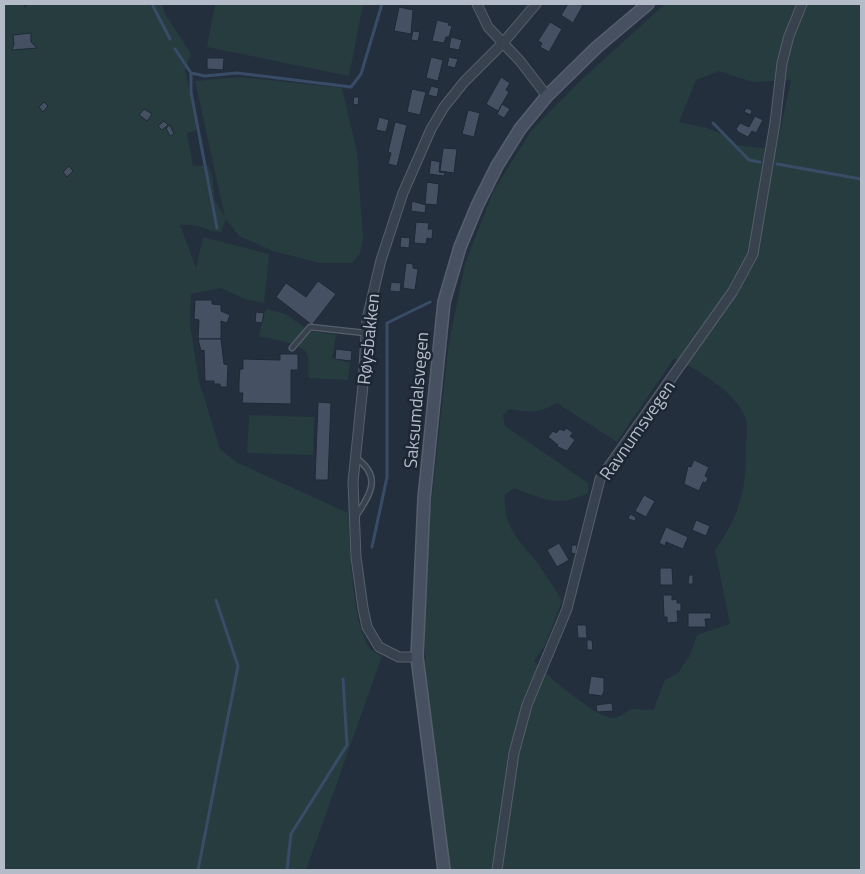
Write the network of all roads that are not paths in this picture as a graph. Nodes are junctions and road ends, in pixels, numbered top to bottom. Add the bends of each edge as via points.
1 (477, 4) edge
2 (536, 4) edge
3 (648, 4) edge
4 (802, 4) edge
5 (502, 44) junction
6 (547, 96) junction
7 (365, 333) junction
8 (292, 348) dead end
9 (354, 457) junction
10 (354, 520) junction
11 (417, 657) junction
12 (444, 870) edge
13 (498, 870) edge

1 - 5 street via 488,27
2 - 5 street, Røysbakken
3 - 6 main road, Saksumdalsvegen via 597,47
4 - 13 street, Ravnumsvegen via 782,63 753,254 728,298 600,478 567,609 527,705 516,744
5 - 6 street
5 - 7 street, Røysbakken via 444,107 419,154 381,260
6 - 11 main road, Saksumdalsvegen via 520,129 486,186 460,247 444,302 424,499
7 - 8 lane via 310,327
7 - 9 street, Røysbakken via 363,385
9 - 10 street, Røysbakken
9 - 10 lane via 368,466 372,482 365,503
10 - 11 street, Røysbakken via 362,608 372,638 387,653
11 - 12 main road, Saksumdalsvegen

